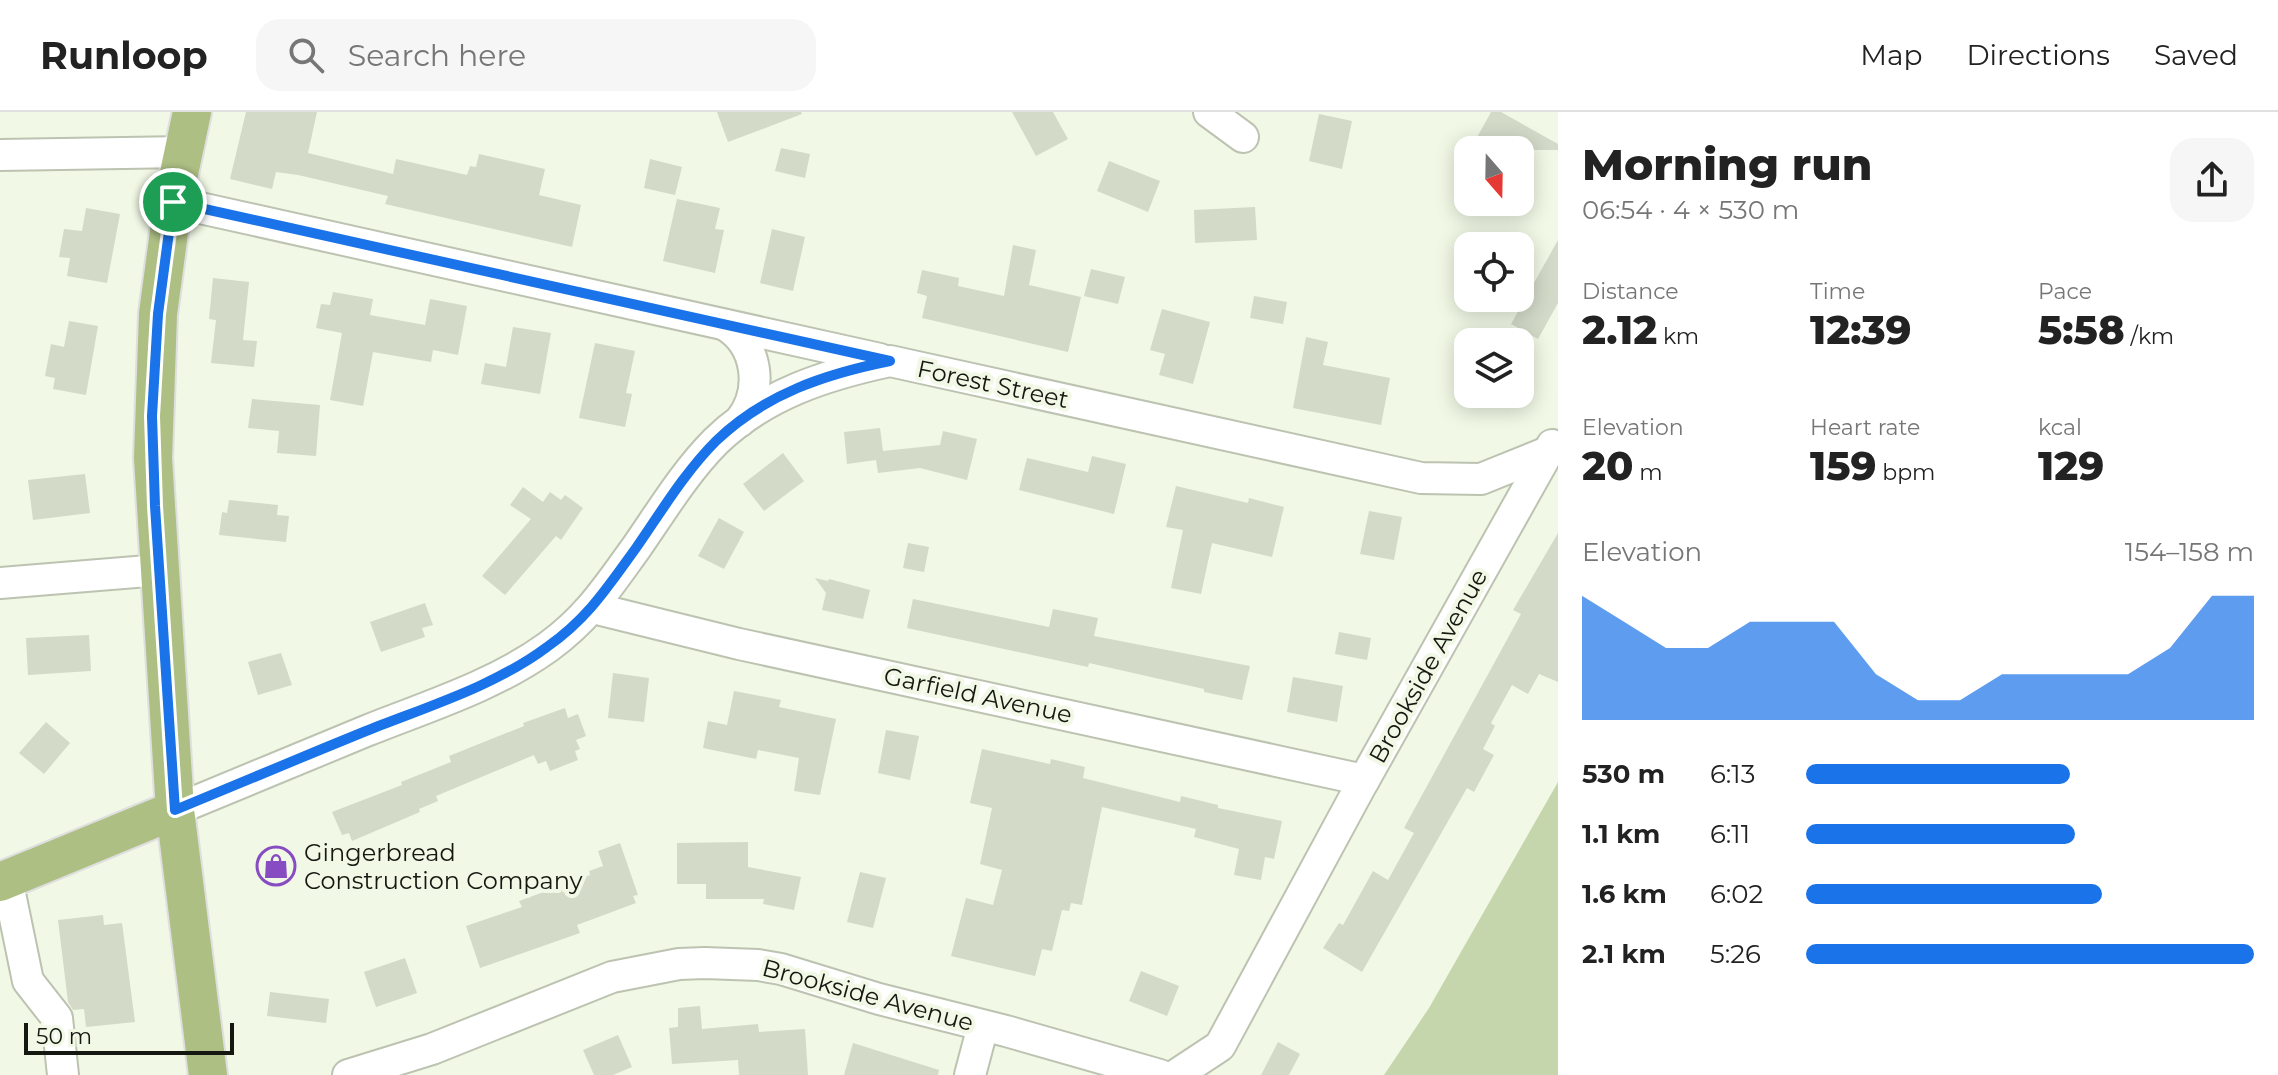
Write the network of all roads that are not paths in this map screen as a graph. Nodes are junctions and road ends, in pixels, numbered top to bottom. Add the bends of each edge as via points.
1 (192, 112) edge
2 (1209, 112) edge
3 (1243, 137) dead end
4 (185, 152) junction
5 (0, 155) edge
6 (173, 202) junction
7 (725, 325) junction
8 (890, 361) junction
9 (740, 421) junction
10 (1553, 444) edge
11 (160, 570) junction
12 (0, 583) edge
13 (593, 608) junction
14 (1364, 780) junction
15 (175, 810) junction
16 (3, 880) edge
17 (983, 1026) junction
18 (63, 1075) edge
19 (208, 1075) edge
20 (348, 1075) edge
21 (970, 1075) edge
22 (1160, 1075) edge
23 (1176, 1075) edge

1 - 4 main road
2 - 3 street
4 - 5 street
4 - 6 main road
6 - 7 street
6 - 11 main road via 153,402
7 - 8 street
7 - 9 street via 741,337 754,366 754,392
8 - 9 street, Forest Street via 805,383
8 - 10 street, Forest Street via 1421,478 1481,479
9 - 13 street, Forest Street via 695,466
10 - 14 street, Brookside Avenue
11 - 12 street
11 - 15 main road
13 - 14 street, Garfield Avenue
13 - 15 street, Forest Street via 544,650 475,686
14 - 23 street, Brookside Avenue via 1220,1046
15 - 16 main road, Forest Street
15 - 19 main road
16 - 18 street via 28,981 57,1018
17 - 20 street, Brookside Avenue via 769,967 679,964 612,977 432,1049
17 - 21 street
17 - 22 street, Brookside Avenue

